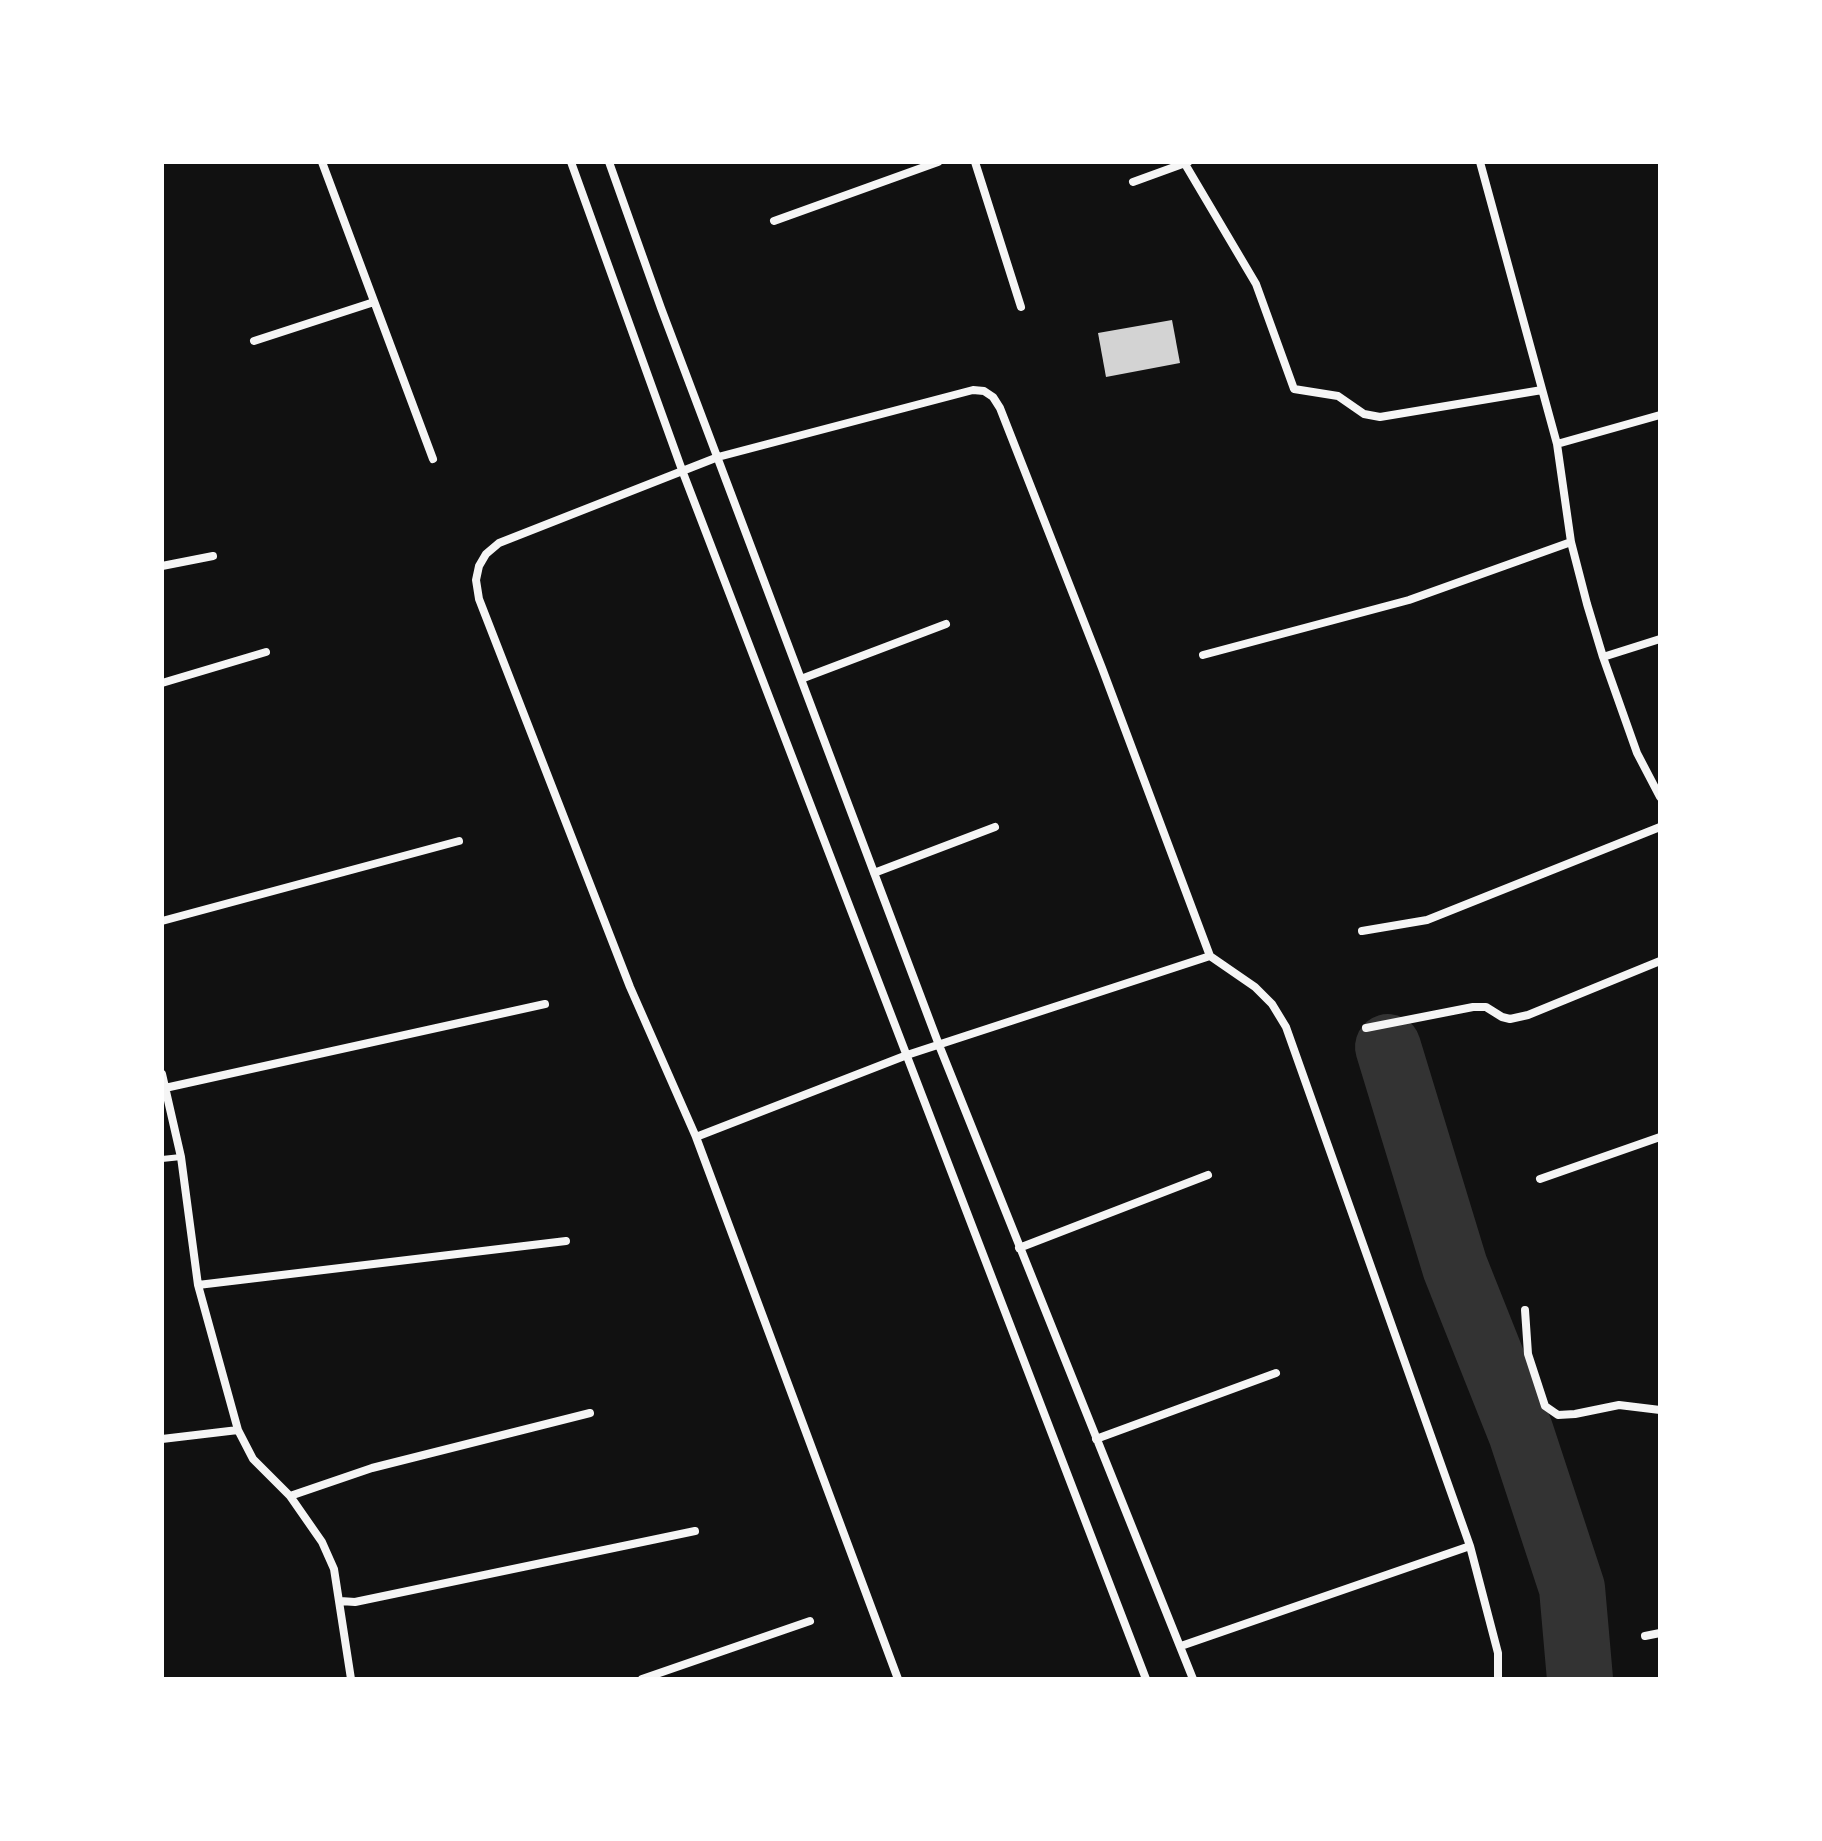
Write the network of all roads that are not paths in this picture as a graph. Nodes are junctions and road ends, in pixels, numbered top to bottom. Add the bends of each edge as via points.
1 (322, 162) edge
2 (571, 162) edge
3 (609, 162) edge
4 (938, 162) edge
5 (975, 162) edge
6 (1480, 162) edge
7 (1186, 163) edge
8 (1133, 182) dead end
9 (774, 221) dead end
10 (374, 302) junction
11 (1021, 307) dead end
12 (254, 341) dead end
13 (1542, 390) junction
14 (1660, 415) edge
15 (1557, 444) junction
16 (718, 457) junction
17 (433, 459) dead end
18 (682, 470) junction
19 (1571, 542) junction
20 (213, 556) dead end
21 (162, 566) edge
22 (946, 624) dead end
23 (1660, 639) edge
24 (266, 652) dead end
25 (1203, 655) dead end
26 (1603, 657) junction
27 (801, 679) junction
28 (162, 683) edge
29 (1660, 797) edge
30 (995, 827) dead end
31 (1660, 827) edge
32 (459, 841) dead end
33 (874, 873) junction
34 (162, 921) edge
35 (1362, 931) dead end
36 (1210, 956) junction
37 (1660, 961) edge
38 (545, 1004) dead end
39 (1366, 1028) dead end
40 (939, 1045) junction
41 (907, 1055) junction
42 (162, 1074) edge
43 (165, 1088) junction
44 (696, 1137) junction
45 (1660, 1137) edge
46 (181, 1157) junction
47 (162, 1159) edge
48 (1208, 1175) dead end
49 (1540, 1179) dead end
50 (566, 1241) dead end
51 (1019, 1248) junction
52 (198, 1285) junction
53 (1525, 1310) dead end
54 (1276, 1373) dead end
55 (1660, 1410) edge
56 (590, 1413) dead end
57 (238, 1430) junction
58 (162, 1439) edge
59 (1096, 1439) junction
60 (290, 1496) junction
61 (695, 1531) dead end
62 (1470, 1546) junction
63 (340, 1601) junction
64 (810, 1621) dead end
65 (1660, 1633) edge
66 (1645, 1636) dead end
67 (1181, 1646) junction
68 (351, 1679) edge
69 (642, 1679) edge
70 (898, 1679) edge
71 (1146, 1679) edge
72 (1193, 1679) edge
73 (1498, 1679) edge

1 - 10 street
2 - 18 street
3 - 16 street
4 - 9 street
5 - 11 street
6 - 13 street
7 - 8 street
7 - 13 street via 1256,284 1294,389 1338,396 1364,414 1380,417
10 - 12 street
10 - 17 street
13 - 15 street
14 - 15 street
15 - 19 street
16 - 18 street
16 - 27 street
16 - 36 street via 973,390 993,397
18 - 41 street
18 - 44 street via 499,543 486,554 476,580 630,987
19 - 25 street via 1409,600
19 - 26 street
20 - 21 street
22 - 27 street
23 - 26 street
24 - 28 street
26 - 29 street via 1637,753
27 - 33 street
30 - 33 street
31 - 35 street via 1427,920
32 - 34 street
33 - 40 street
36 - 40 street
36 - 62 street via 1255,987 1286,1027
37 - 39 street via 1528,1015 1510,1019 1486,1007 1473,1007
38 - 43 street
40 - 41 street
40 - 51 street
41 - 44 street
41 - 71 street
42 - 43 street
43 - 46 street
44 - 70 street
45 - 49 street
46 - 47 lane
46 - 52 street
48 - 51 street
50 - 52 street
51 - 59 street
52 - 57 street
53 - 55 street via 1528,1354 1545,1406 1558,1415 1619,1405
54 - 59 street
56 - 60 street via 372,1468
57 - 58 street
57 - 60 street via 253,1459
59 - 67 street
60 - 63 street via 322,1542
61 - 63 street
62 - 67 street
62 - 73 street via 1498,1653
63 - 68 street
64 - 69 street
65 - 66 street
67 - 72 street

